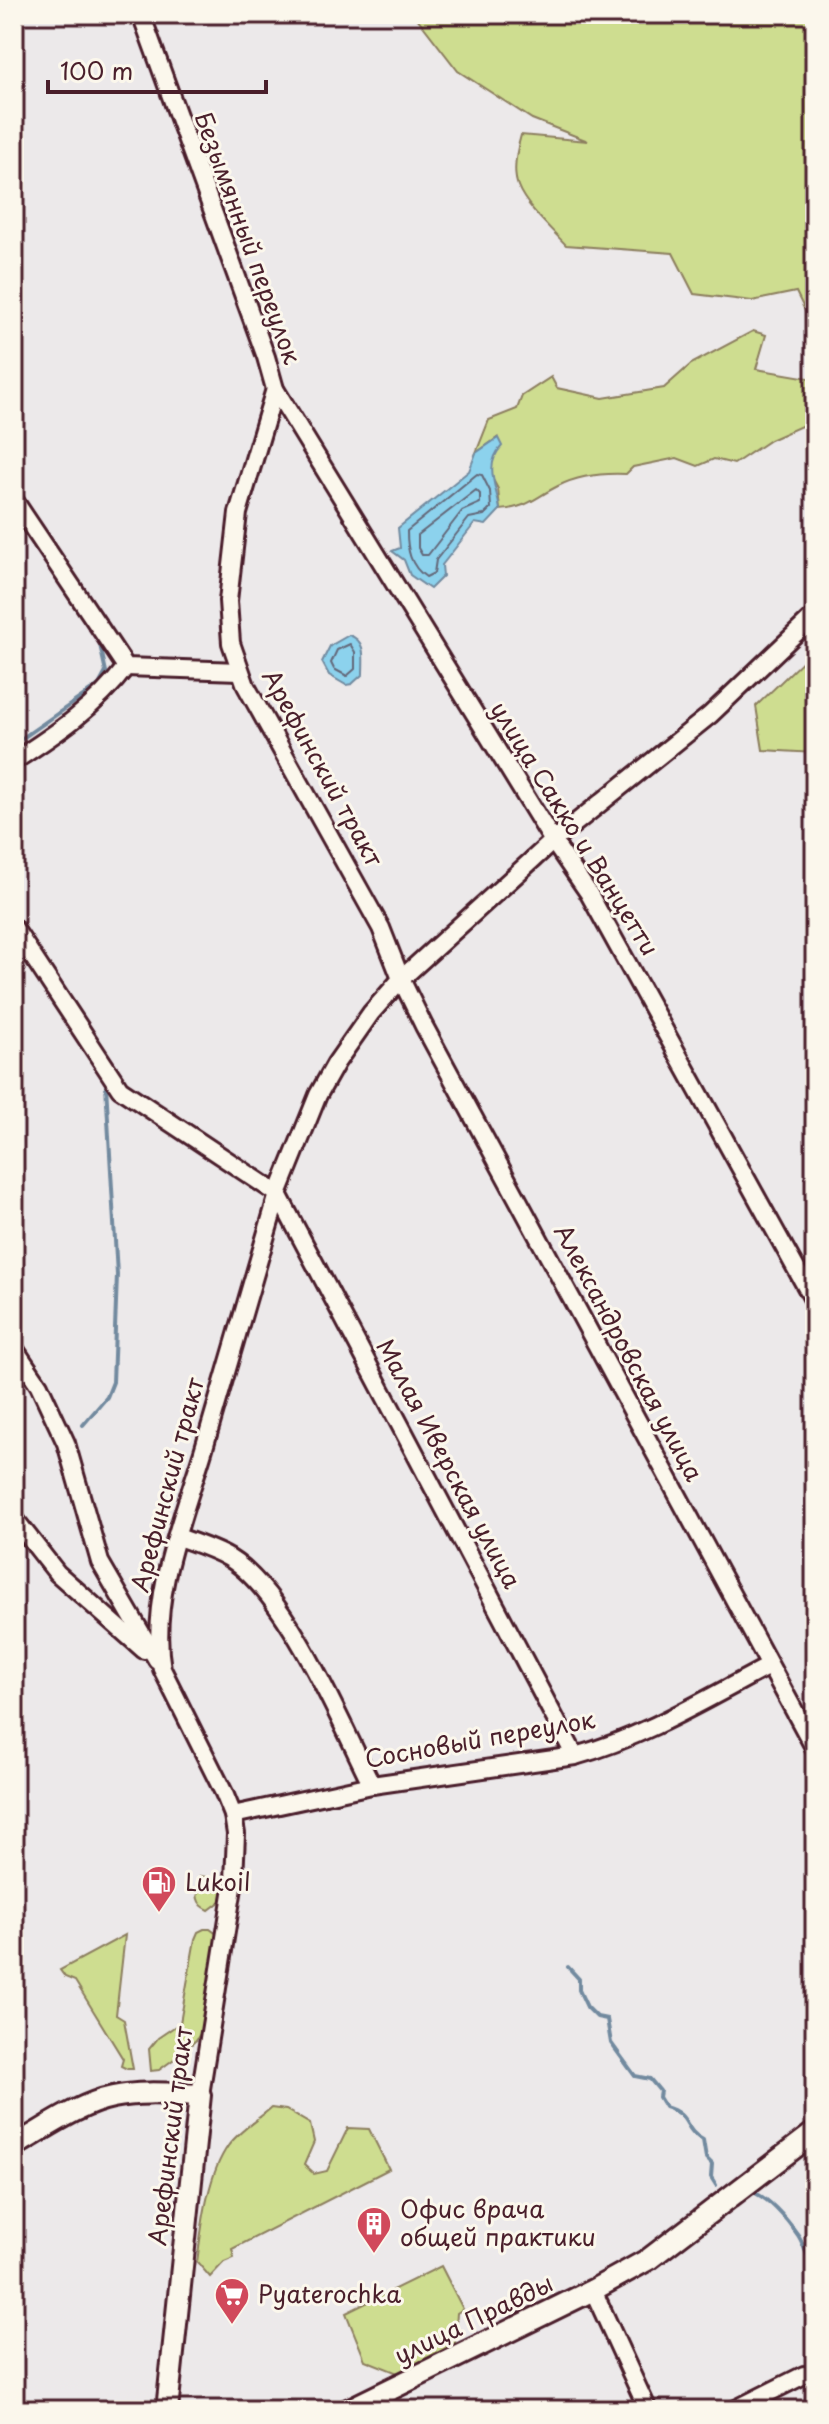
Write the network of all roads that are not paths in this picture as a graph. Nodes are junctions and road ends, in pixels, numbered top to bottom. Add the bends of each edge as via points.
1 (141, 14) edge
2 (275, 389) junction
3 (14, 500) edge
4 (815, 615) edge
5 (126, 667) junction
6 (239, 671) junction
7 (14, 761) edge
8 (553, 841) junction
9 (14, 928) edge
10 (401, 979) junction
11 (278, 1194) junction
12 (815, 1303) edge
13 (14, 1348) edge
14 (14, 1518) edge
15 (178, 1537) junction
16 (769, 1666) junction
17 (162, 1669) junction
18 (815, 1749) edge
19 (575, 1756) junction
20 (372, 1785) junction
21 (233, 1815) junction
22 (200, 2095) junction
23 (815, 2132) edge
24 (14, 2146) edge
25 (593, 2290) junction
26 (804, 2375) dead end
27 (167, 2410) edge
28 (348, 2410) edge
29 (648, 2410) edge
30 (734, 2410) edge

1 - 2 street, Безымянный переулок
2 - 6 street, Арефинский тракт via 236,526 228,611
2 - 8 street, улица Сакко и Ванцетти
3 - 5 street
4 - 8 street, Арефинский тракт via 710,715
5 - 6 street
5 - 7 street via 100,699
6 - 10 street, Арефинский тракт via 381,928
8 - 10 street, Арефинский тракт
8 - 12 street, улица Сакко и Ванцетти via 630,965
9 - 11 street via 120,1089
10 - 11 street, Арефинский тракт via 371,1013 324,1084
10 - 16 street, Александровская улица
11 - 15 street, Арефинский тракт
11 - 19 street, Малая Иверская улица
13 - 17 street via 39,1385 66,1443 107,1575
14 - 17 street via 57,1573
15 - 17 street, Арефинский тракт via 162,1600
15 - 20 street via 229,1558 272,1600
16 - 18 street, Александровская улица
16 - 19 street, Сосновый переулок via 671,1718
17 - 21 street, Арефинский тракт
19 - 20 street, Сосновый переулок
20 - 21 street, Сосновый переулок
21 - 22 street, Арефинский тракт via 234,1881
22 - 24 street via 113,2097
22 - 27 street, Арефинский тракт
23 - 25 street, улица Правды via 649,2259
25 - 28 street, улица Правды
25 - 29 street
26 - 30 street

